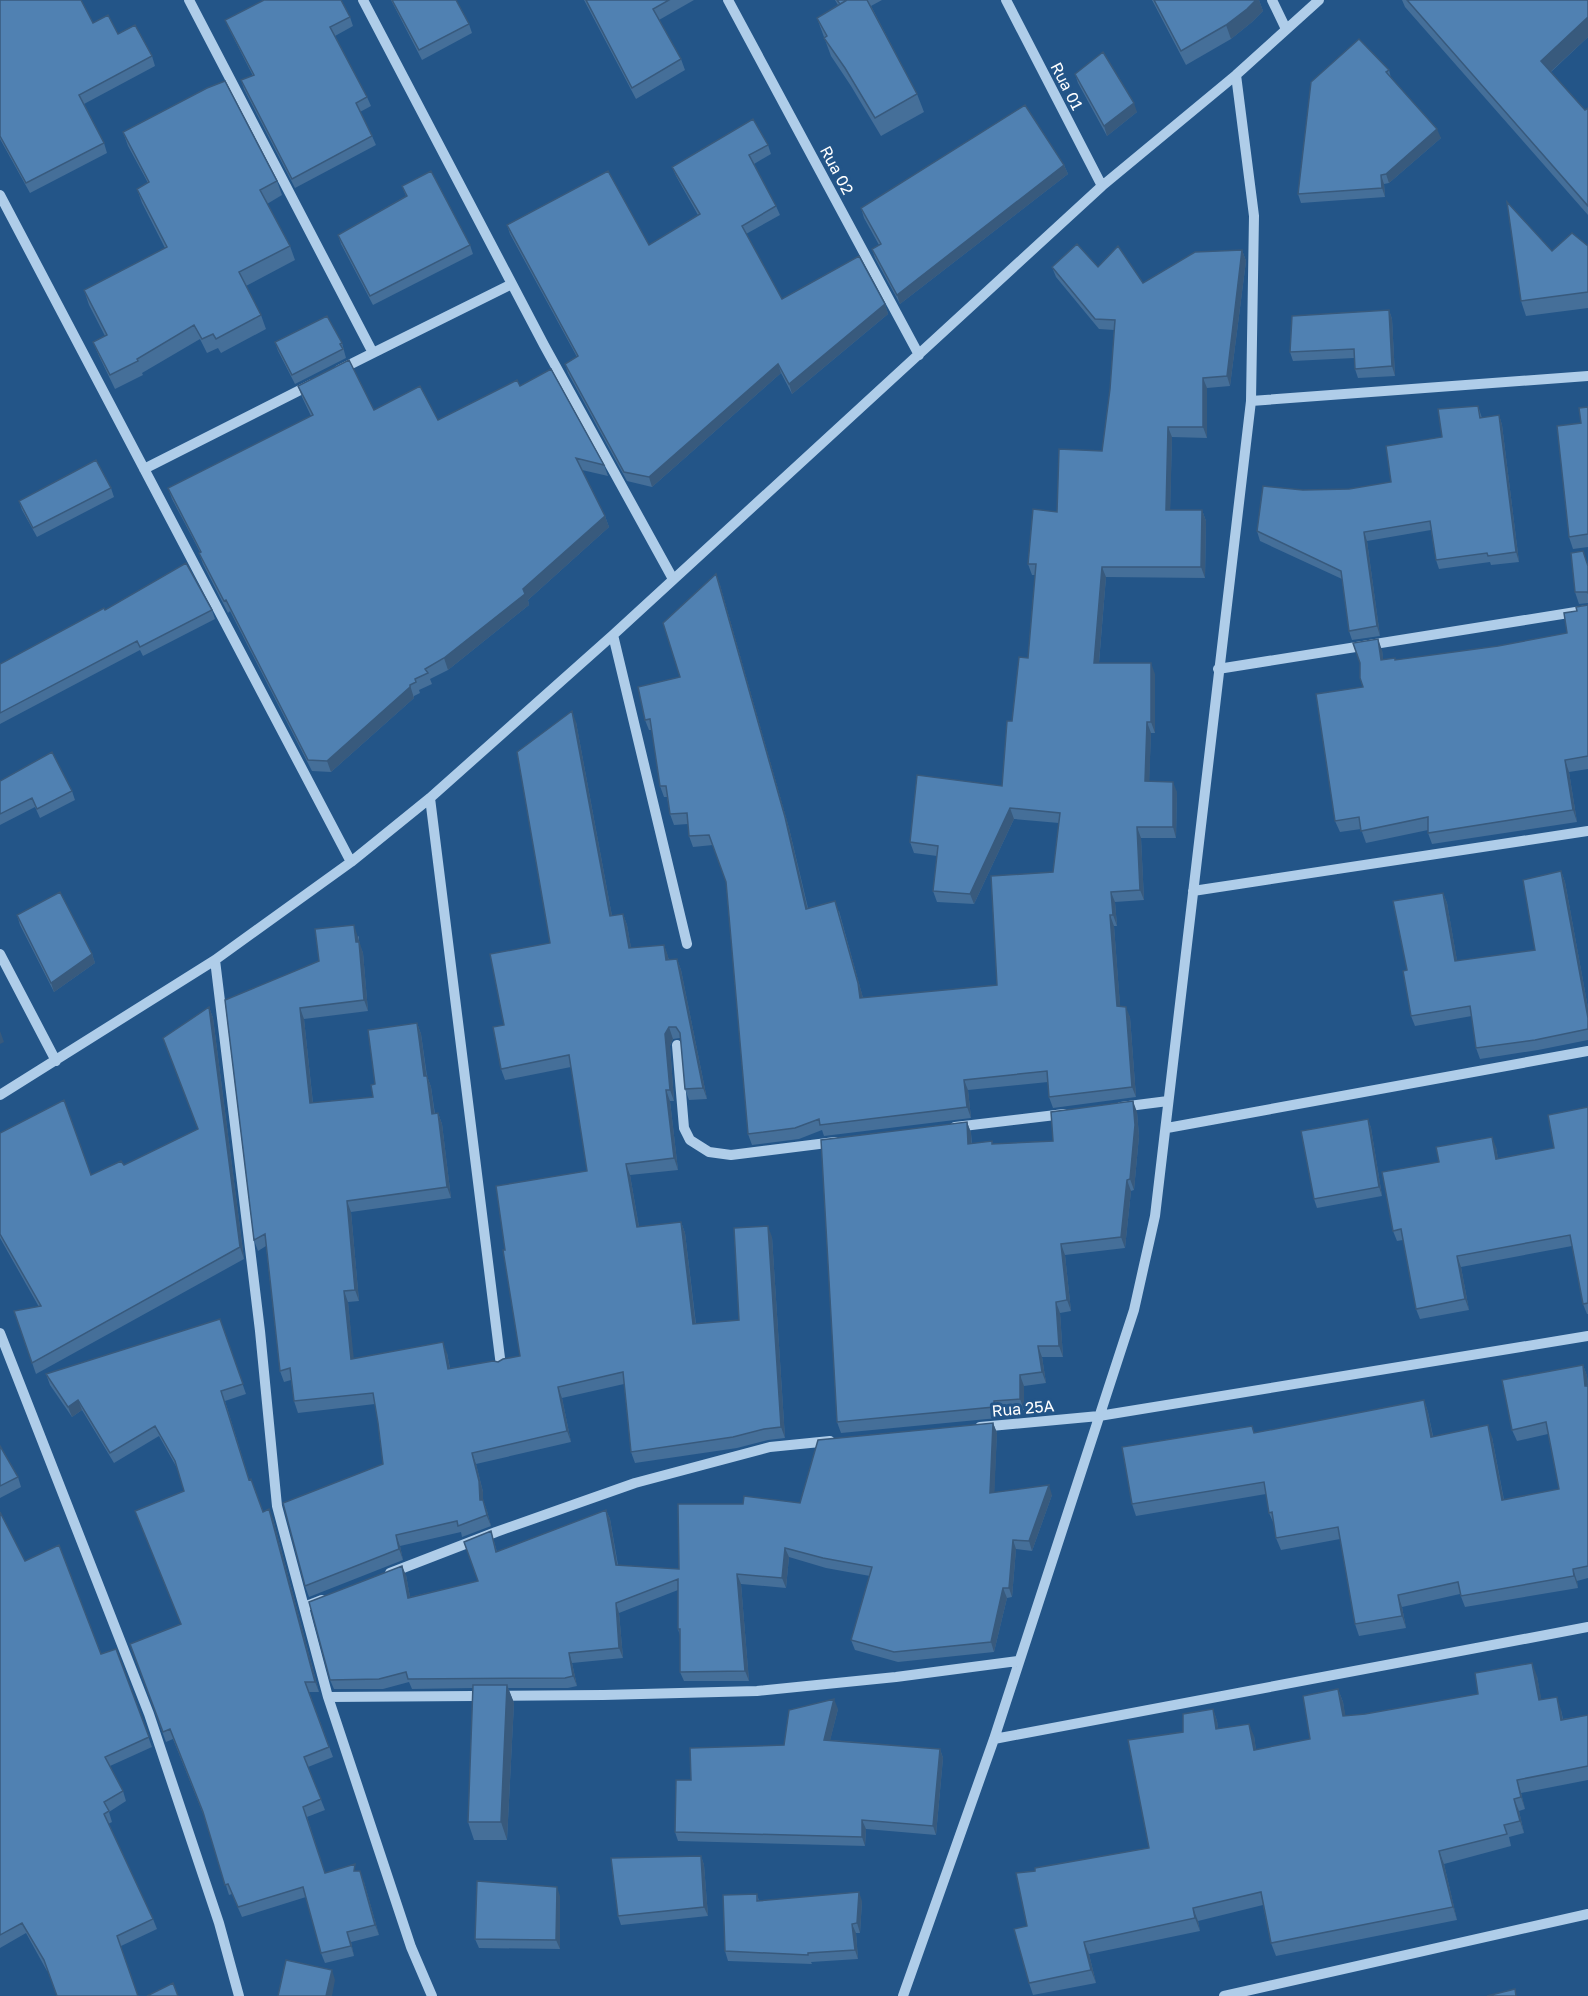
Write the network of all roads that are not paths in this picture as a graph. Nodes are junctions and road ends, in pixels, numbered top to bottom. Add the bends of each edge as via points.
1 (189, 0) edge
2 (363, 0) edge
3 (728, 0) edge
4 (1006, 0) edge
5 (1272, 0) edge
6 (1319, 0) edge
7 (1286, 29) junction
8 (1236, 75) junction
9 (1102, 186) junction
10 (0, 195) edge
11 (512, 284) junction
12 (374, 353) junction
13 (919, 355) junction
14 (1588, 376) edge
15 (1251, 401) junction
16 (144, 470) junction
17 (673, 579) junction
18 (1588, 610) edge
19 (613, 635) junction
20 (1218, 669) junction
21 (430, 798) junction
22 (1588, 831) edge
23 (351, 862) junction
24 (1193, 891) junction
25 (687, 944) dead end
26 (0, 954) edge
27 (215, 960) junction
28 (677, 1045) edge
29 (1588, 1051) edge
30 (56, 1061) junction
31 (0, 1095) edge
32 (1168, 1101) junction
33 (1109, 1108) edge
34 (1073, 1113) edge
35 (1167, 1128) junction
36 (943, 1129) edge
37 (849, 1140) edge
38 (0, 1333) edge
39 (1588, 1336) edge
40 (501, 1366) edge
41 (1099, 1416) junction
42 (970, 1428) edge
43 (840, 1440) edge
44 (379, 1578) edge
45 (336, 1594) edge
46 (304, 1607) junction
47 (1588, 1627) edge
48 (1018, 1661) junction
49 (328, 1697) junction
50 (994, 1739) junction
51 (1588, 1914) edge
52 (239, 1996) edge
53 (432, 1996) edge
54 (903, 1996) edge
55 (1224, 1996) edge

1 - 12 street
2 - 11 street
3 - 13 street, Rua 02
4 - 9 street, Rua 01
5 - 7 street
6 - 7 street
7 - 8 street
8 - 9 street
8 - 15 street via 1254,216
9 - 13 street
10 - 16 street
11 - 12 street
11 - 17 street
12 - 16 street
13 - 17 street
14 - 15 street
15 - 20 street
16 - 23 street
17 - 19 street
18 - 20 street
19 - 21 street
19 - 25 street
20 - 24 street
21 - 23 street
21 - 40 street
22 - 24 street
23 - 27 street
24 - 32 street
26 - 30 street
27 - 30 street
27 - 46 street via 277,1506
28 - 37 street via 684,1128 690,1140 709,1152 731,1155
29 - 35 street
30 - 31 street
32 - 33 street
32 - 35 street
34 - 36 street
35 - 41 street via 1155,1216 1134,1310
38 - 52 street via 149,1714 219,1923
39 - 41 street, Rua 25A
41 - 42 street, Rua 25A
41 - 48 street
43 - 44 street via 770,1447 635,1484
45 - 46 street
46 - 49 street
47 - 50 street
48 - 49 street via 758,1691
48 - 50 street
49 - 53 street via 411,1947
50 - 54 street
51 - 55 street

